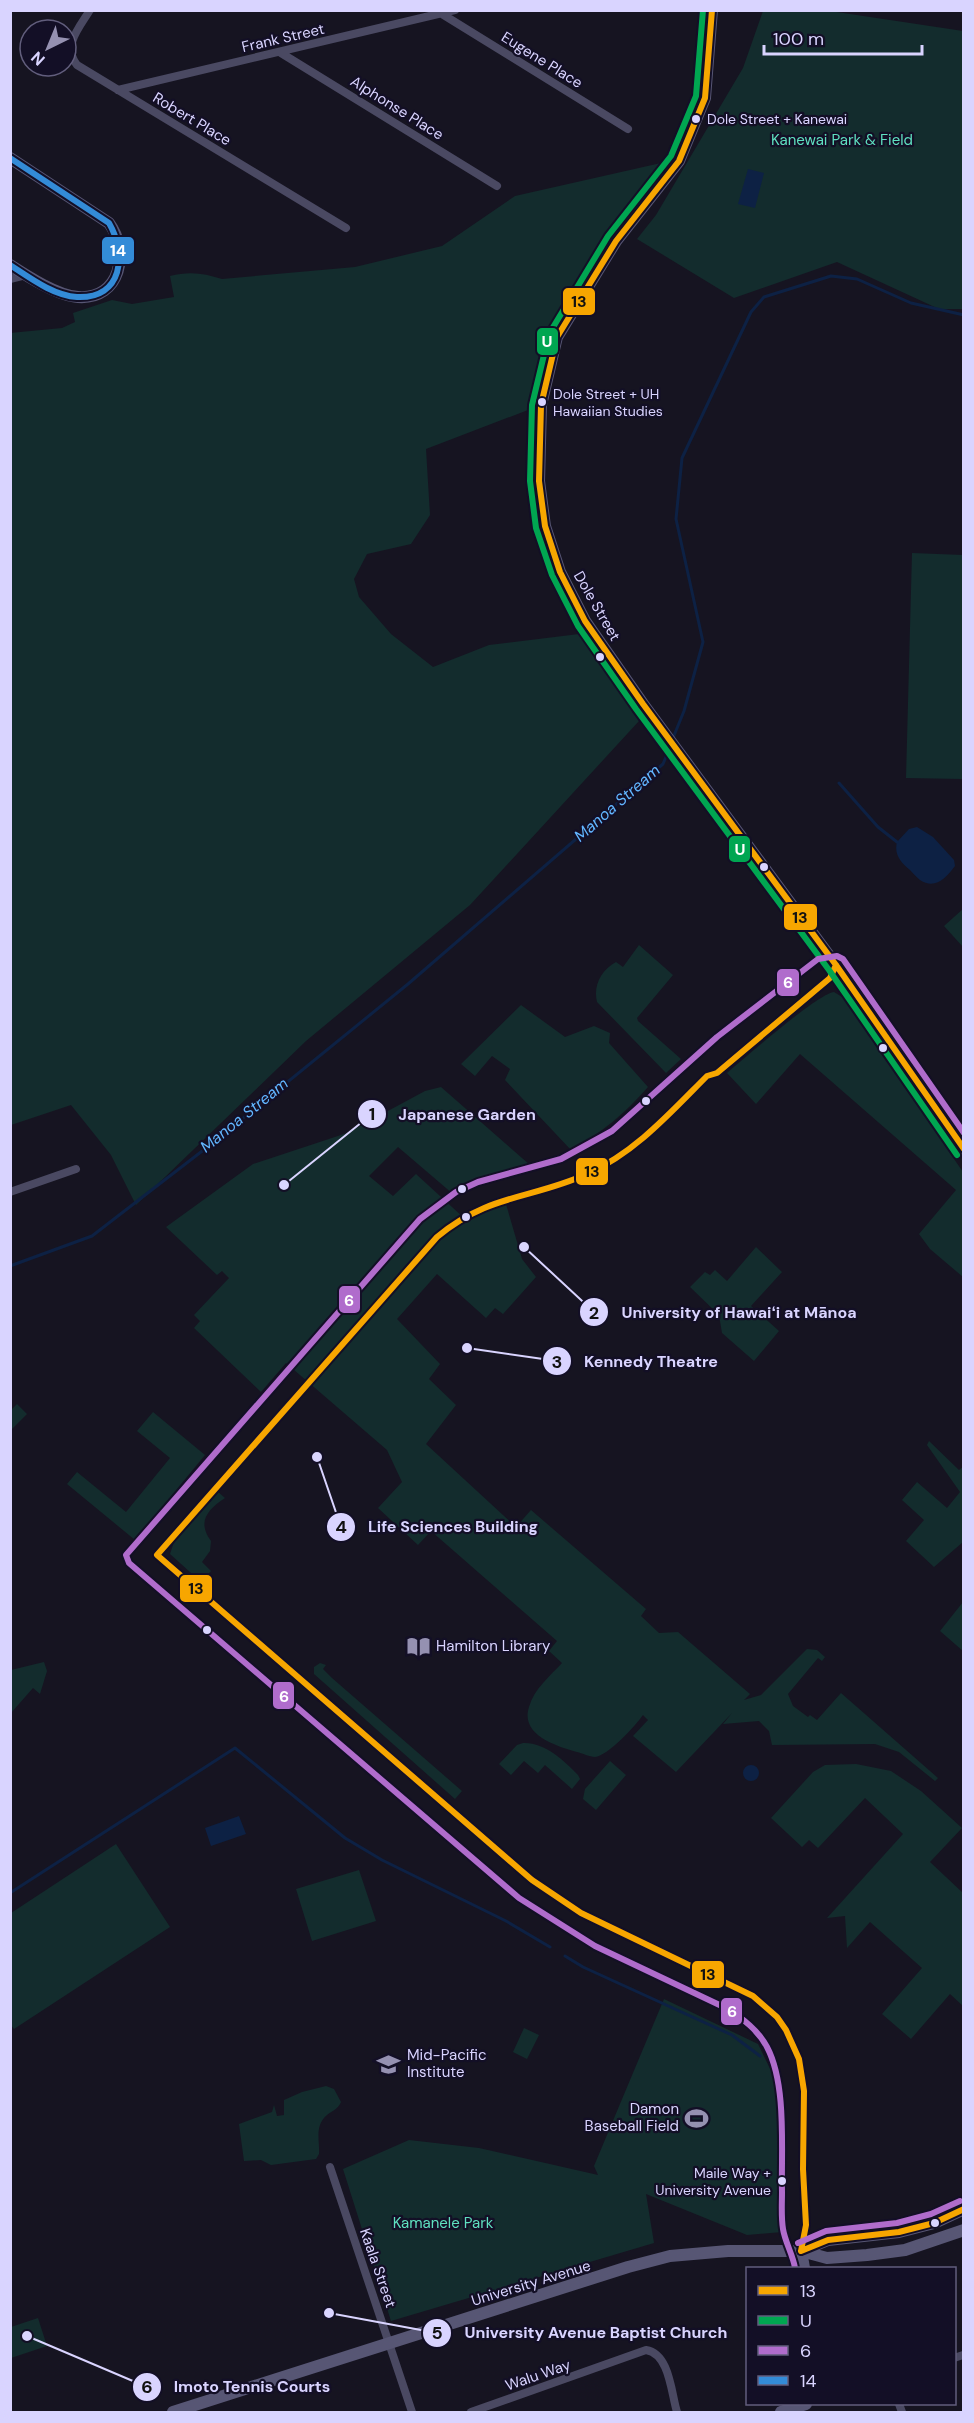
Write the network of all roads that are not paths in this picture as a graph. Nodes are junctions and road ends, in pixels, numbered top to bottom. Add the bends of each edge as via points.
1 (90, 10) edge
2 (455, 10) edge
3 (712, 10) edge
4 (442, 14) junction
5 (281, 53) junction
6 (118, 90) junction
7 (628, 129) dead end
8 (10, 158) edge
9 (498, 186) dead end
10 (346, 228) dead end
11 (10, 265) edge
12 (26, 275) junction
13 (10, 279) edge
14 (963, 1150) edge
15 (76, 1169) dead end
16 (10, 1192) edge
17 (330, 2167) dead end
18 (963, 2209) edge
19 (963, 2230) edge
20 (801, 2251) junction
21 (804, 2267) edge
22 (391, 2344) junction
23 (805, 2407) edge
24 (173, 2412) edge
25 (412, 2412) edge
26 (471, 2412) edge
27 (677, 2412) edge
28 (781, 2412) edge

1 - 6 street, Robert Place via 72,40 72,57 80,67
2 - 4 street, Frank Street
3 - 14 street, Dole Street via 705,98 679,161 616,241 557,337 541,405 539,481 545,526 560,572 585,621 837,964
4 - 5 street, Frank Street
4 - 7 street, Eugene Place
5 - 6 street, Frank Street
5 - 9 street, Alphonse Place
6 - 10 street, Robert Place
8 - 12 street via 104,219 117,234 121,246 119,268 112,284 94,295 66,295
11 - 12 street
12 - 13 street
15 - 16 street
17 - 22 street, Kaala Street
18 - 20 street, University Avenue via 934,2223 899,2232 828,2240
19 - 20 street, University Avenue via 905,2250 867,2255 827,2258
20 - 21 street
20 - 22 street, University Avenue via 670,2256
22 - 24 street, University Avenue
22 - 25 street, Kaala Street
23 - 28 street
26 - 27 street, Walu Way via 646,2350 663,2360

